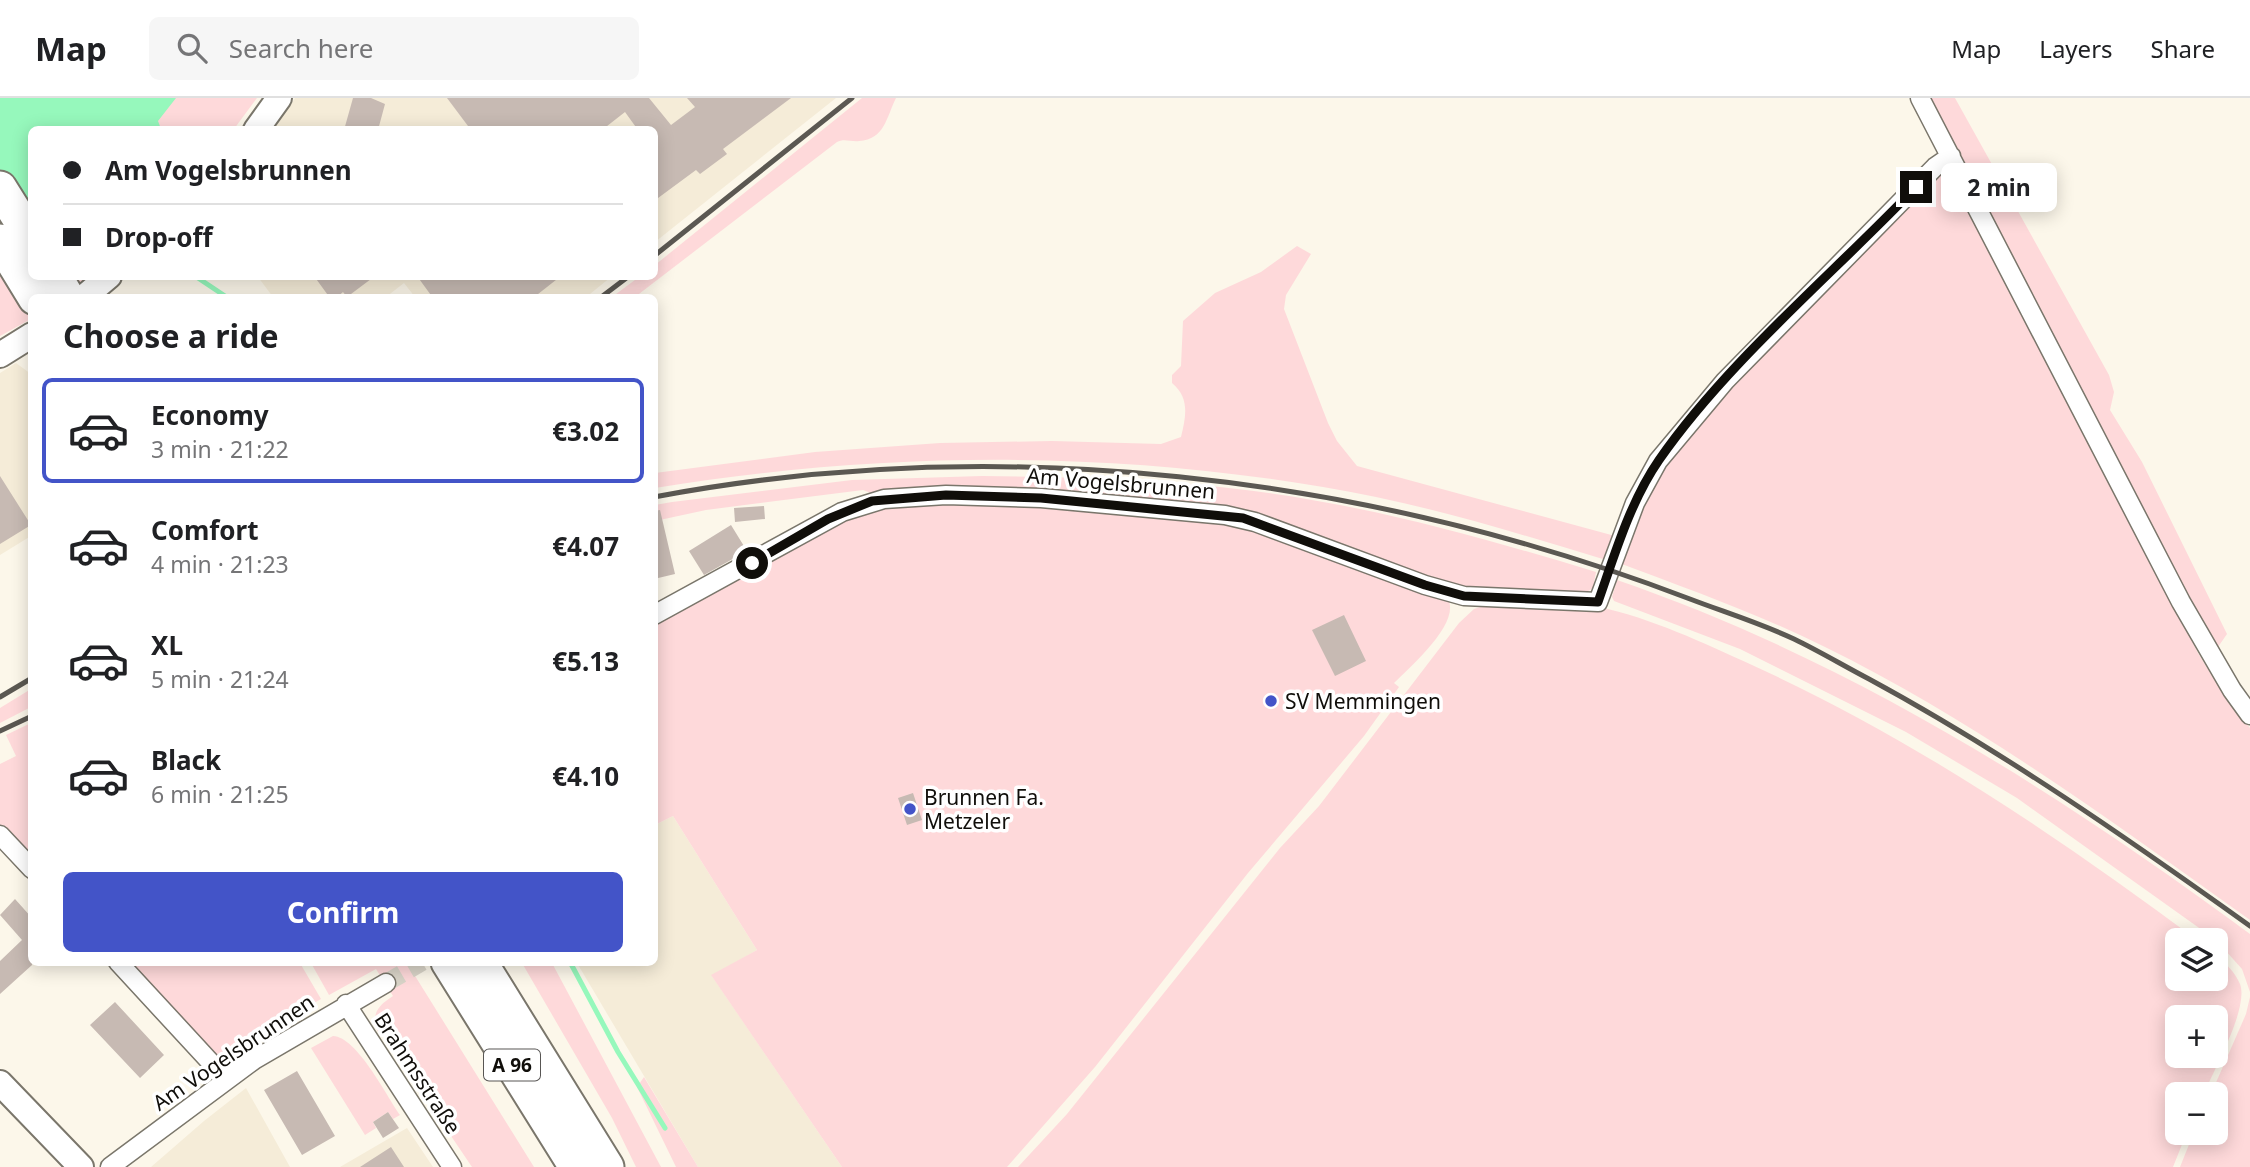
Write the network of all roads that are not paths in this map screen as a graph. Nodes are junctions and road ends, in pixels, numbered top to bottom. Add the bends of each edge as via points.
1 (279, 98) edge
2 (1920, 98) edge
3 (259, 126) edge
4 (1951, 156) junction
5 (0, 188) edge
6 (28, 233) edge
7 (0, 242) edge
8 (104, 280) edge
9 (32, 294) edge
10 (88, 294) edge
11 (28, 338) edge
12 (0, 355) edge
13 (658, 613) edge
14 (2250, 715) edge
15 (0, 835) edge
16 (28, 865) edge
17 (122, 966) edge
18 (450, 966) edge
19 (482, 966) edge
20 (386, 983) tunnel mouth
21 (346, 1004) junction
22 (226, 1079) junction
23 (0, 1083) edge
24 (81, 1167) edge
25 (110, 1167) edge
26 (452, 1167) edge
27 (576, 1167) edge
28 (607, 1167) edge

1 - 3 main road
2 - 4 street
4 - 13 street, Am Vogelsbrunnen via 1749,357 1680,433 1635,503 1598,602 1464,596 1234,516 1074,500 946,495 884,499 842,512
4 - 14 street via 2181,601
5 - 6 highway
7 - 9 highway
8 - 10 main road
11 - 12 main road
15 - 16 street
17 - 22 street
18 - 27 highway, A 96
19 - 28 highway, A 96
20 - 21 street, Am Vogelsbrunnen
21 - 22 street, Am Vogelsbrunnen
21 - 26 street, Brahmsstraße
22 - 25 street, Am Vogelsbrunnen
23 - 24 main road

